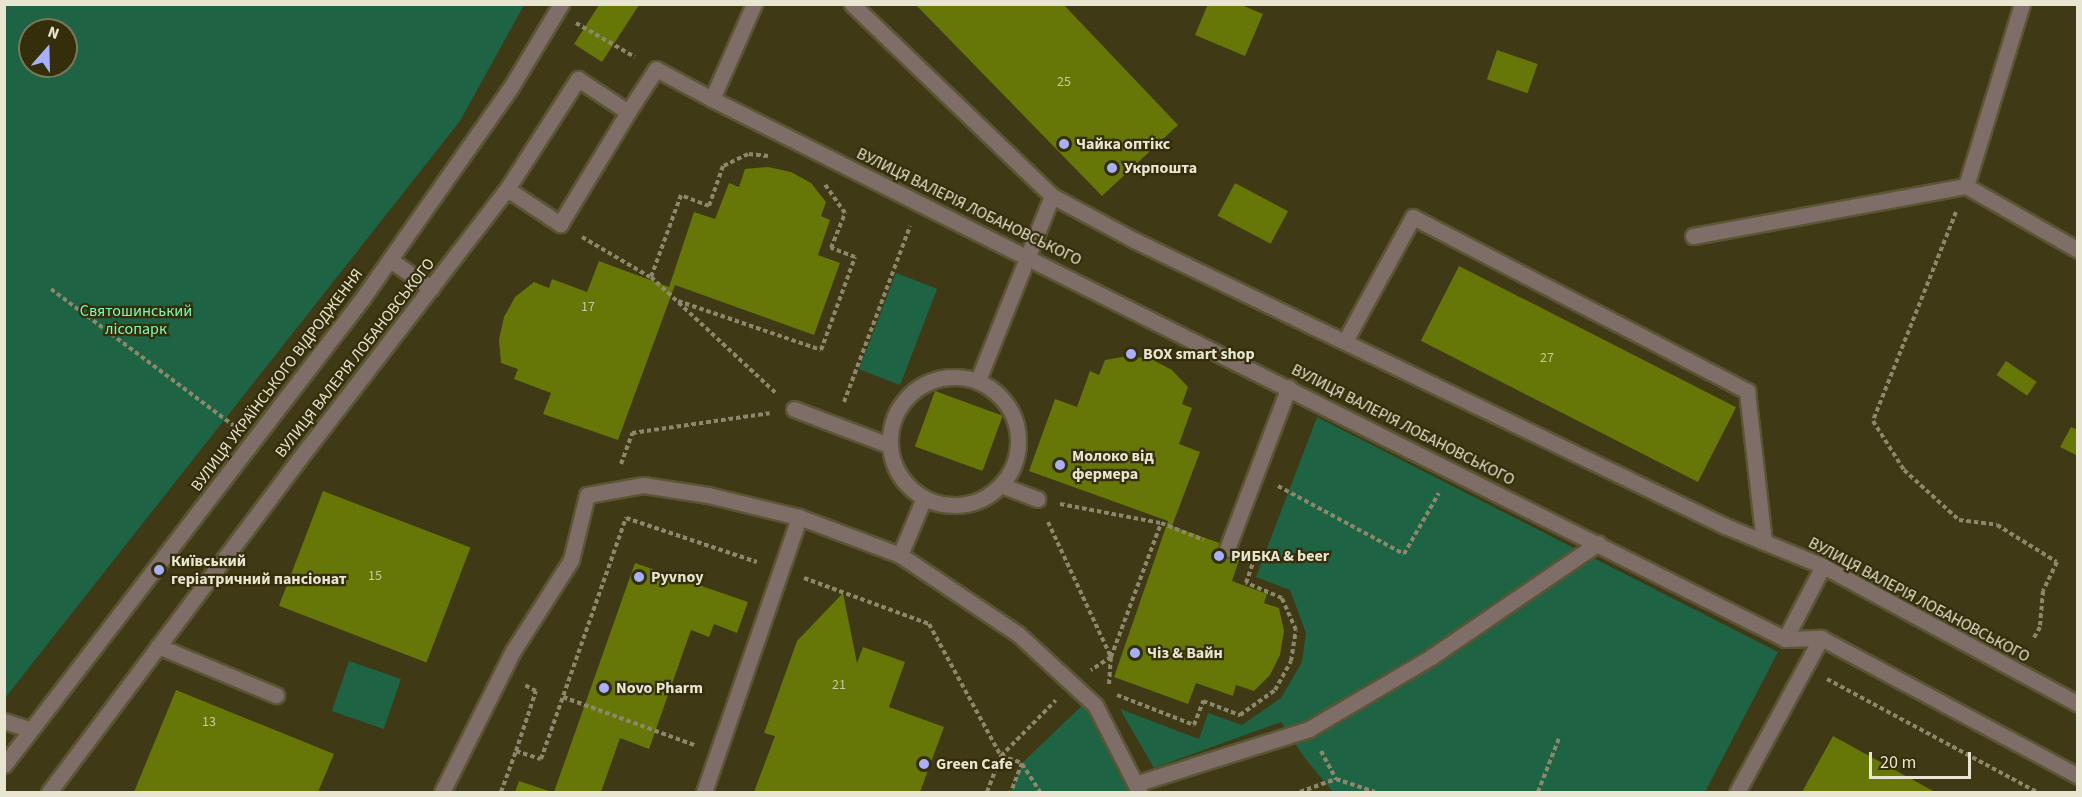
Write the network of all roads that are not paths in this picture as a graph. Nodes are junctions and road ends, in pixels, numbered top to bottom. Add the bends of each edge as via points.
1 (754, 4) edge
2 (852, 4) edge
3 (2022, 4) edge
4 (559, 8) edge
5 (712, 99) junction
6 (628, 112) junction
7 (1966, 186) junction
8 (507, 189) junction
9 (1052, 196) junction
10 (1694, 236) dead end
11 (2078, 250) edge
12 (1028, 256) junction
13 (390, 260) junction
14 (430, 288) junction
15 (1345, 341) junction
16 (978, 381) junction
17 (1289, 387) junction
18 (794, 410) road end
19 (889, 445) junction
20 (1001, 485) junction
21 (924, 498) junction
22 (1037, 499) road end
23 (799, 517) junction
24 (1764, 542) junction
25 (1598, 543) junction
26 (1227, 549) road end
27 (900, 555) junction
28 (1824, 566) junction
29 (1821, 638) junction
30 (1785, 639) junction
31 (158, 646) junction
32 (276, 695) dead end
33 (2078, 705) edge
34 (4, 722) edge
35 (31, 730) junction
36 (4, 765) edge
37 (2078, 776) edge
38 (1138, 788) edge
39 (49, 792) edge
40 (442, 792) edge
41 (704, 792) edge
42 (1737, 792) edge

1 - 5 street
2 - 9 street, ВУЛИЦЯ ВАЛЕРІЯ ЛОБАНОВСЬКОГО
3 - 7 street
4 - 13 street, ВУЛИЦЯ УКРАЇНСЬКОГО ВІДРОДЖЕННЯ via 511,87
5 - 6 street, ВУЛИЦЯ ВАЛЕРІЯ ЛОБАНОВСЬКОГО via 656,69
5 - 12 street, ВУЛИЦЯ ВАЛЕРІЯ ЛОБАНОВСЬКОГО
6 - 8 street, ВУЛИЦЯ ВАЛЕРІЯ ЛОБАНОВСЬКОГО via 578,79
6 - 8 street via 560,224
7 - 10 street
7 - 11 street
8 - 14 street, ВУЛИЦЯ ВАЛЕРІЯ ЛОБАНОВСЬКОГО
9 - 12 street
9 - 15 street, ВУЛИЦЯ ВАЛЕРІЯ ЛОБАНОВСЬКОГО via 1134,240
12 - 16 street
12 - 17 street, ВУЛИЦЯ ВАЛЕРІЯ ЛОБАНОВСЬКОГО
13 - 14 street
13 - 35 street, ВУЛИЦЯ УКРАЇНСЬКОГО ВІДРОДЖЕННЯ
14 - 31 street, ВУЛИЦЯ ВАЛЕРІЯ ЛОБАНОВСЬКОГО
15 - 24 street, ВУЛИЦЯ ВАЛЕРІЯ ЛОБАНОВСЬКОГО
15 - 24 street via 1413,217 1748,391
16 - 19 street via 957,376 935,378 916,388 900,404 891,424
16 - 20 street via 996,391 1010,407 1017,427 1016,458
17 - 25 street, ВУЛИЦЯ ВАЛЕРІЯ ЛОБАНОВСЬКОГО
17 - 26 street
18 - 19 street
19 - 21 street via 894,467 906,485
20 - 21 street via 985,498 965,505 944,505
20 - 22 street
21 - 27 street
23 - 27 street
23 - 40 street via 708,495 643,485 587,495 571,560 513,651
23 - 41 street
24 - 28 street, ВУЛИЦЯ ВАЛЕРІЯ ЛОБАНОВСЬКОГО
25 - 30 street, ВУЛИЦЯ ВАЛЕРІЯ ЛОБАНОВСЬКОГО
25 - 38 street via 1431,657 1309,729
27 - 38 street via 1018,634 1095,705
28 - 30 street
28 - 33 street, ВУЛИЦЯ ВАЛЕРІЯ ЛОБАНОВСЬКОГО
29 - 30 street, ВУЛИЦЯ ВАЛЕРІЯ ЛОБАНОВСЬКОГО
29 - 37 street, ВУЛИЦЯ ВАЛЕРІЯ ЛОБАНОВСЬКОГО
29 - 42 street
31 - 32 street
31 - 39 street, ВУЛИЦЯ ВАЛЕРІЯ ЛОБАНОВСЬКОГО
34 - 35 street
35 - 36 street, ВУЛИЦЯ УКРАЇНСЬКОГО ВІДРОДЖЕННЯ

